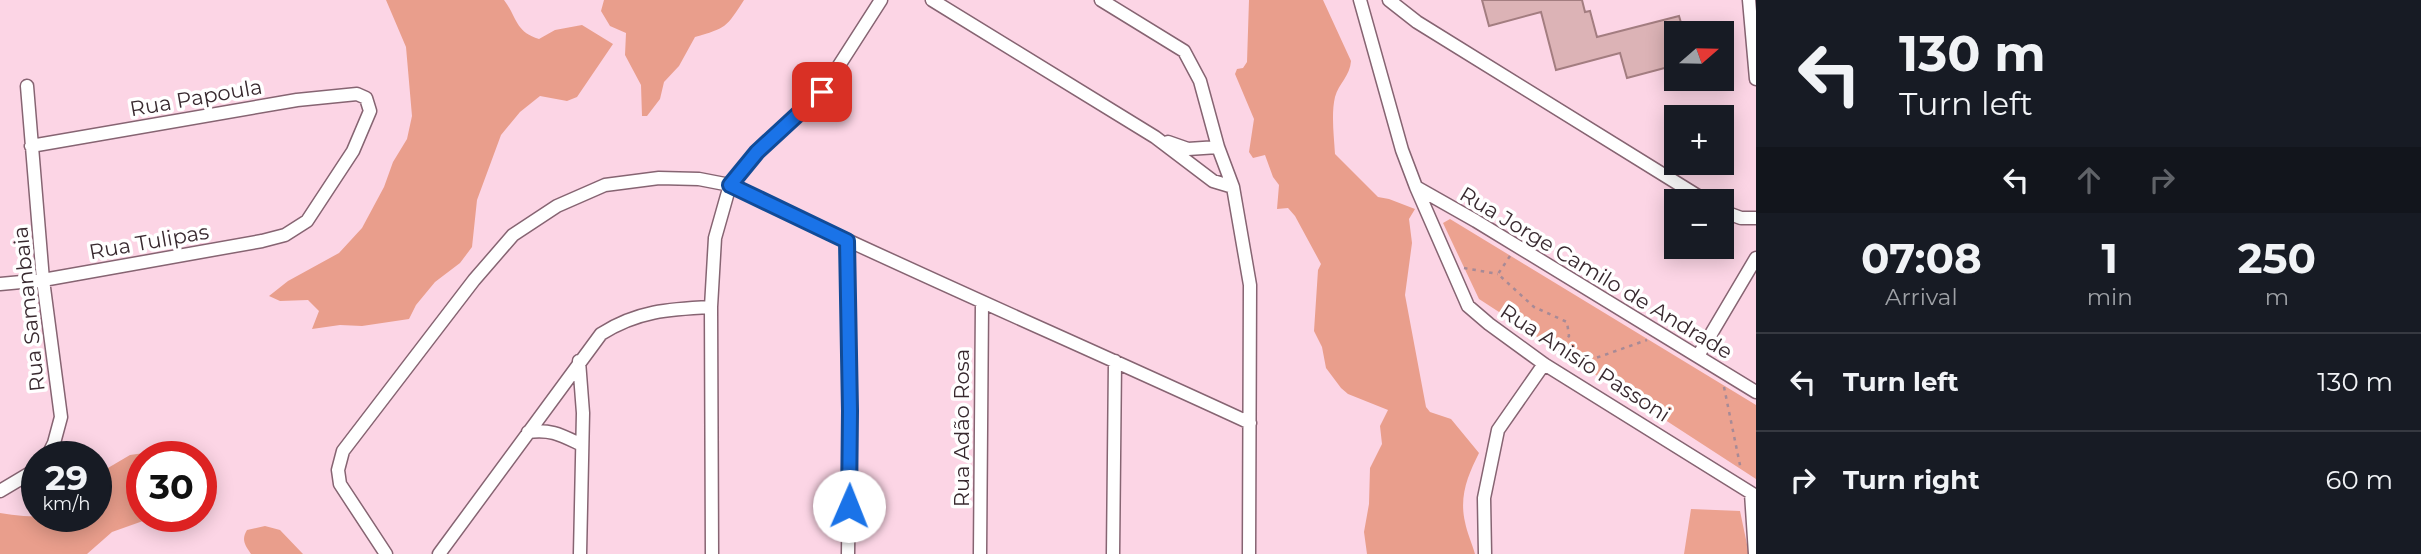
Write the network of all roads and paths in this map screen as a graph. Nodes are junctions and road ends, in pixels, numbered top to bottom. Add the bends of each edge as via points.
1 (881, 0) edge
2 (932, 0) edge
3 (1101, 0) edge
4 (1360, 0) edge
5 (1389, 0) edge
6 (1749, 0) edge
7 (1756, 79) edge
8 (27, 86) dead end
9 (366, 98) joint
10 (1155, 137) junction
11 (32, 146) junction
12 (1218, 147) junction
13 (730, 185) junction
14 (1233, 187) junction
15 (1416, 187) junction
16 (1687, 189) edge
17 (1734, 215) edge
18 (1756, 217) edge
19 (1756, 228) edge
20 (847, 241) junction
21 (1512, 253) dead end
22 (1756, 258) edge
23 (1460, 268) dead end
24 (1498, 274) junction
25 (43, 280) junction
26 (0, 284) edge
27 (982, 303) junction
28 (711, 307) junction
29 (1651, 339) dead end
30 (1555, 354) dead end
31 (1698, 356) junction
32 (579, 361) junction
33 (1115, 361) junction
34 (1544, 363) junction
35 (1573, 366) dead end
36 (1722, 380) dead end
37 (1756, 392) edge
38 (1250, 424) junction
39 (528, 432) junction
40 (55, 441) edge
41 (582, 445) junction
42 (1741, 473) dead end
43 (21, 479) edge
44 (0, 491) edge
45 (1753, 494) edge
46 (386, 554) edge
47 (439, 554) edge
48 (580, 554) edge
49 (712, 554) edge
50 (848, 554) edge
51 (980, 554) edge
52 (1114, 554) edge
53 (1249, 554) edge
54 (1485, 554) edge
55 (1755, 554) edge

1 - 13 street via 822,92 757,152
2 - 10 street
3 - 12 street via 1184,51 1200,81
4 - 15 street, Rua Anisío Passoni
5 - 16 street via 1417,22
6 - 7 street
8 - 11 street, Rua Samanbaia
9 - 11 street, Rua Papoula via 357,94 297,100
9 - 25 street, Rua Tulipas via 370,111 353,151 307,221 285,235
10 - 12 street via 1188,149
10 - 14 street via 1213,181
11 - 25 street, Rua Samanbaia
12 - 14 street
13 - 20 street
13 - 28 street via 715,238
13 - 46 street via 659,178 605,185 557,206 513,234 343,451 340,484
14 - 38 street via 1250,285
15 - 31 street, Rua Jorge Camilo de Andrade
15 - 34 street, Rua Anisío Passoni via 1468,306
17 - 18 street
18 - 19 street
20 - 27 street
20 - 50 street
21 - 24 path
22 - 31 street
23 - 24 path
24 - 30 path via 1534,307 1567,322 1569,336
25 - 26 street, Rua Tulipas
25 - 40 street, Rua Samanbaia via 61,416
27 - 33 street
27 - 51 street, Rua Adão Rosa
28 - 32 street via 640,314 620,322 601,334
28 - 49 street
29 - 35 path
31 - 37 street, Rua Jorge Camilo de Andrade
32 - 39 street
32 - 41 street
33 - 38 street
33 - 52 street
34 - 45 street, Rua Anisío Passoni
34 - 54 street via 1498,430 1483,498
36 - 42 path
38 - 53 street
39 - 41 street via 546,430
39 - 47 street
41 - 48 street
43 - 44 street
45 - 55 street

